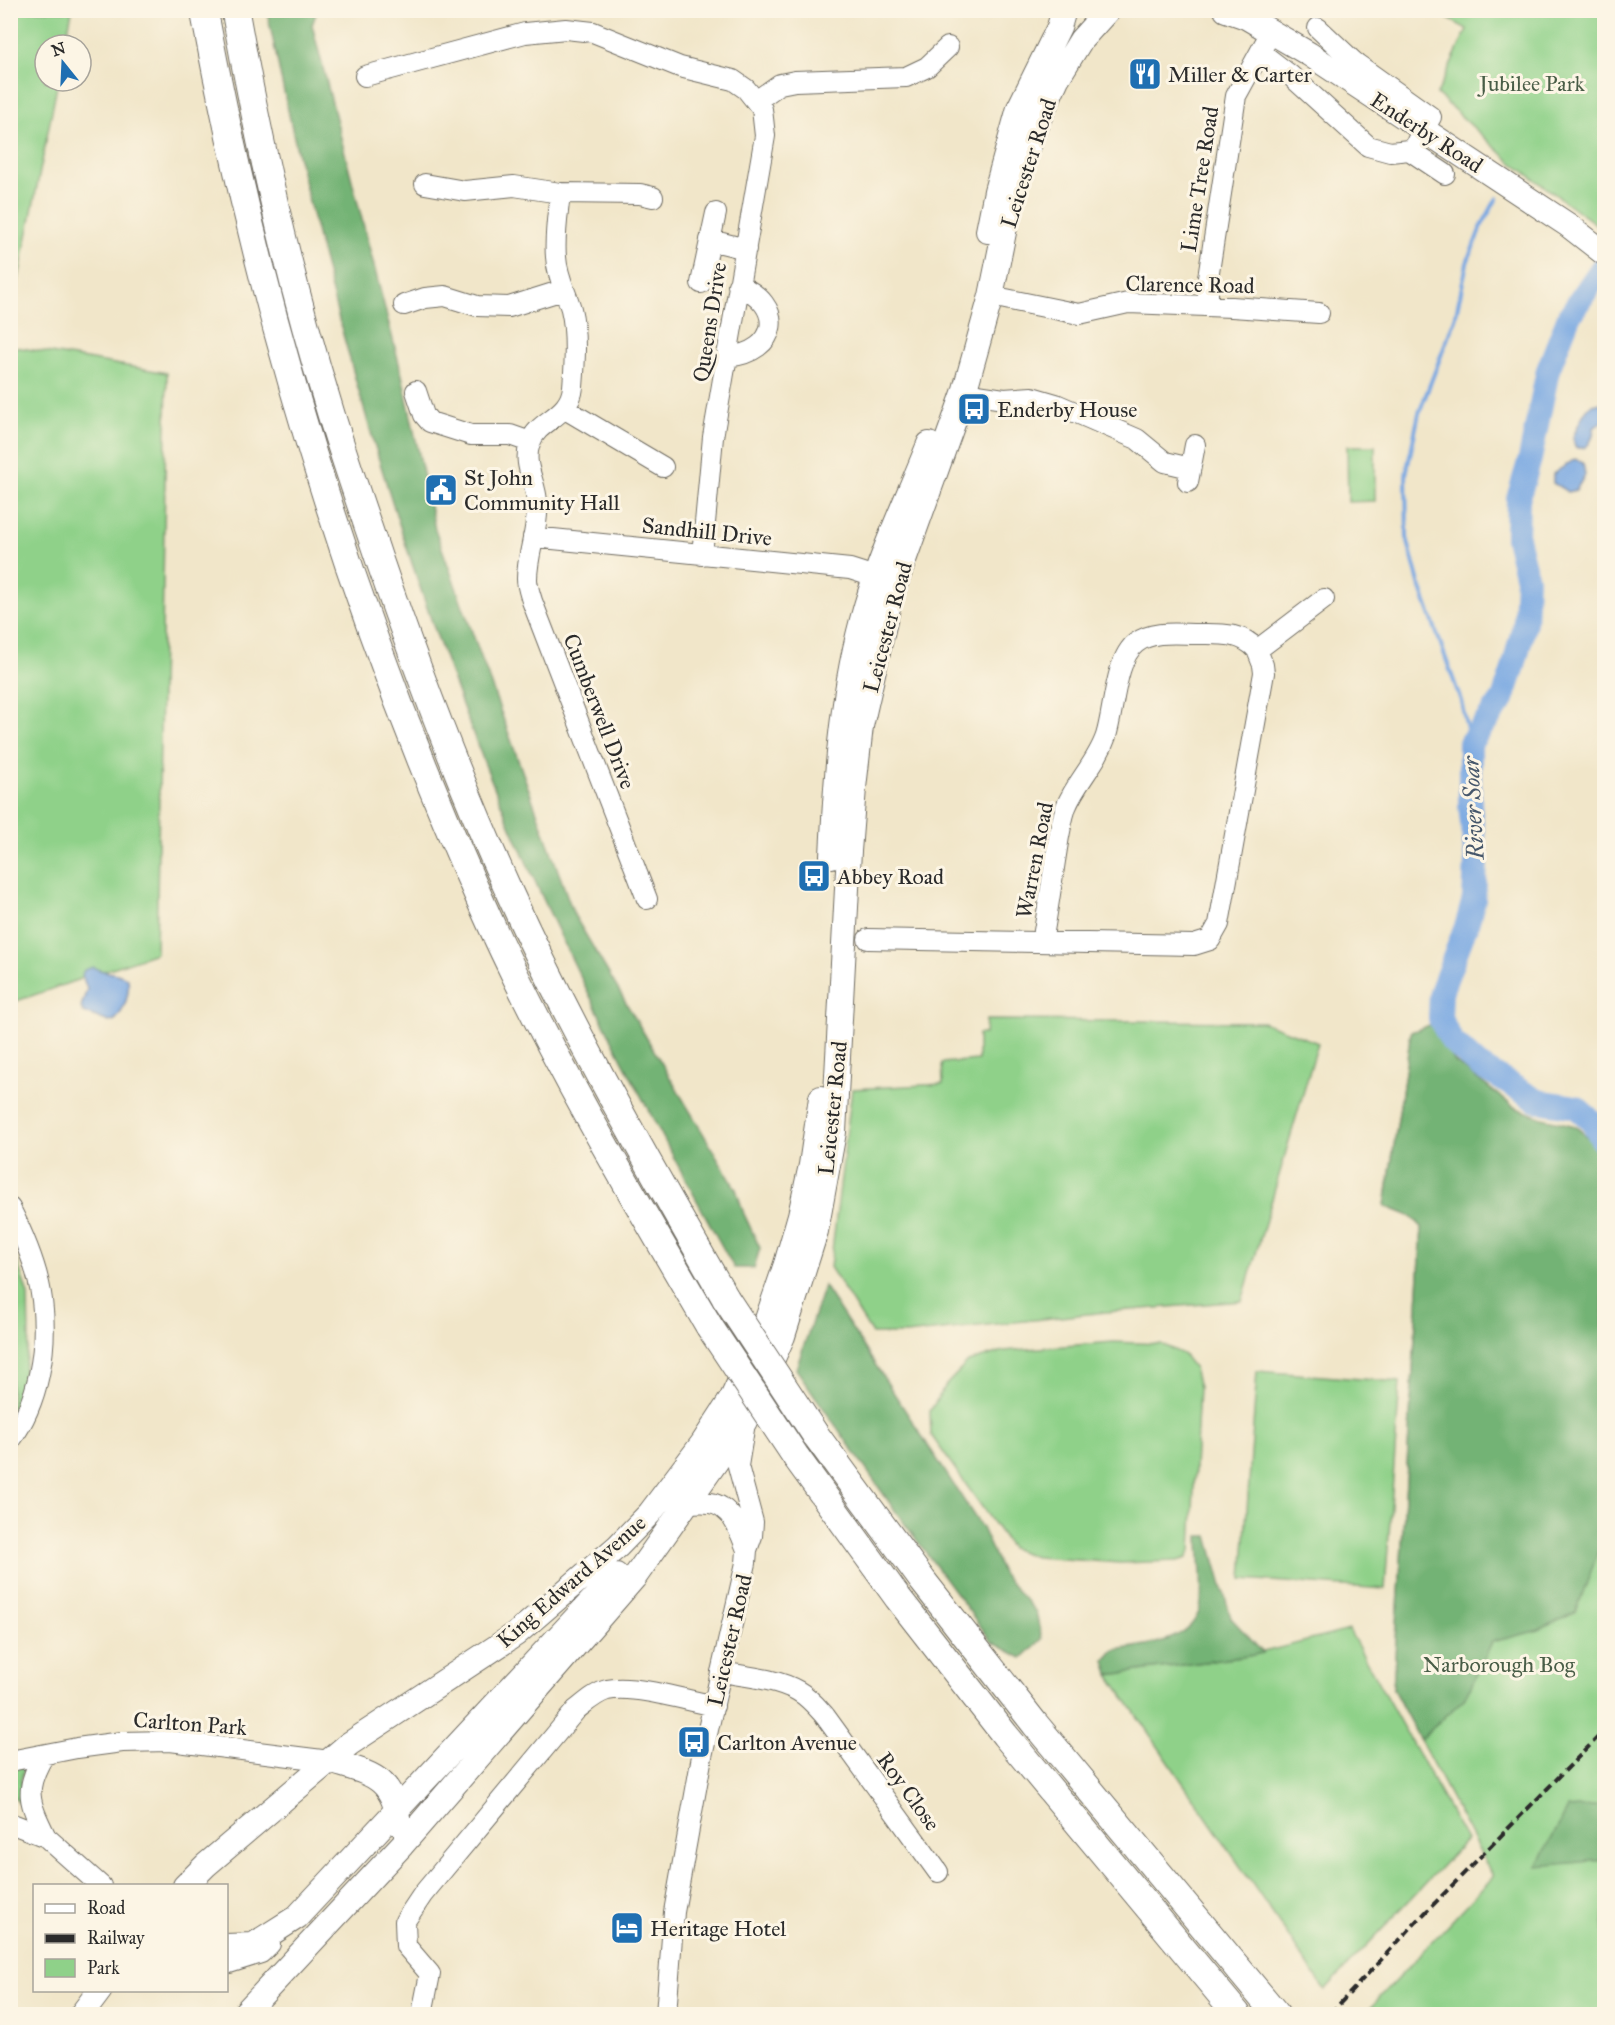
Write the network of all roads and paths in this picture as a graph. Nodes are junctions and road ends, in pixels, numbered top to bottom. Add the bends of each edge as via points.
1 (204, 10) edge
2 (235, 10) edge
3 (1064, 10) edge
4 (1108, 10) edge
5 (1316, 19) edge
6 (1251, 22) edge
7 (948, 47) dead end
8 (1309, 54) junction
9 (364, 76) dead end
10 (756, 101) junction
11 (1416, 141) junction
12 (1445, 174) dead end
13 (424, 184) dead end
14 (645, 190) dead end
15 (560, 193) junction
16 (716, 213) dead end
17 (710, 240) junction
18 (746, 249) junction
19 (1605, 253) edge
20 (701, 283) dead end
21 (738, 285) junction
22 (563, 290) junction
23 (991, 296) junction
24 (404, 305) dead end
25 (1208, 306) junction
26 (1319, 313) dead end
27 (727, 357) junction
28 (416, 390) dead end
29 (963, 393) junction
30 (565, 410) junction
31 (530, 442) junction
32 (1195, 445) dead end
33 (663, 467) dead end
34 (533, 537) junction
35 (702, 555) junction
36 (875, 577) junction
37 (1324, 599) dead end
38 (1257, 650) junction
39 (647, 899) dead end
40 (868, 939) dead end
41 (1042, 942) junction
42 (10, 1208) edge
43 (794, 1272) junction
44 (745, 1420) junction
45 (10, 1441) edge
46 (682, 1507) junction
47 (747, 1550) junction
48 (721, 1672) junction
49 (714, 1706) junction
50 (44, 1755) junction
51 (15, 1756) edge
52 (330, 1761) junction
53 (10, 1806) edge
54 (398, 1810) junction
55 (10, 1823) edge
56 (46, 1837) junction
57 (402, 1845) junction
58 (938, 1872) dead end
59 (200, 1875) edge
60 (99, 1884) edge
61 (188, 1884) edge
62 (297, 1917) junction
63 (228, 1946) edge
64 (228, 1963) edge
65 (244, 2014) edge
66 (422, 2014) edge
67 (666, 2014) edge
68 (1237, 2014) edge
69 (1276, 2014) edge

1 - 68 highway, bridge via 243,202 275,326 351,572 480,901 524,992 593,1124 709,1326 796,1458 1005,1735
2 - 69 highway, bridge via 272,193 327,404 428,696 487,841 545,967 624,1119 726,1299 815,1434 1028,1715
3 - 36 main road, Leicester Road via 1019,108 950,391
4 - 23 main road, Leicester Road via 1081,40 1036,125 1011,198
5 - 8 street
5 - 11 street via 1354,62 1431,117
6 - 8 main road, Enderby Road
6 - 11 street via 1290,75 1368,146 1390,152
6 - 25 street, Lime Tree Road via 1208,278
7 - 10 street via 927,67 906,77 795,81 780,84
8 - 11 main road, Enderby Road
9 - 10 street via 525,33 566,29 593,32 680,67 733,80
10 - 18 street, Queens Drive via 762,109 765,136
11 - 12 street
11 - 19 main road, Enderby Road via 1568,225
13 - 15 street via 451,180 465,191 514,186
14 - 15 street
15 - 22 street via 556,258
16 - 17 street
17 - 18 street
17 - 20 street
18 - 21 street, Queens Drive
21 - 27 street, Queens Drive
21 - 27 street via 761,300 769,333 758,348
22 - 24 street via 476,313 446,296
22 - 30 street via 574,330 573,387
23 - 25 street, Clarence Road via 1080,315 1128,303
23 - 29 main road, Leicester Road
25 - 26 street, Clarence Road
27 - 35 street, Queens Drive via 713,437
28 - 31 street via 430,422 471,435 510,435
29 - 32 street via 1004,399 1032,397 1056,404 1137,439 1189,475
29 - 43 main road, Leicester Road via 890,599 861,726 849,851 834,1132 816,1231
30 - 31 street
30 - 33 street
31 - 34 street, Cumberwell Drive via 528,468 537,500
34 - 35 street, Sandhill Drive
34 - 39 street, Cumberwell Drive via 526,580 532,601
35 - 36 street, Sandhill Drive via 850,569
36 - 43 main road, Leicester Road via 849,681 837,774 822,1084
37 - 38 street
38 - 41 street, Warren Road via 1244,639 1226,634 1157,634 1136,643 1127,652 1101,748 1073,792 1062,822
38 - 41 street via 1264,673 1216,933 1210,940 1194,945
40 - 41 street
42 - 45 street via 33,1264 42,1299 44,1336 35,1394 23,1424
43 - 44 main road, King Edward Avenue via 783,1336
43 - 52 main road, King Edward Avenue via 732,1398 650,1513 618,1546 516,1634 349,1744
44 - 46 main road, King Edward Avenue
44 - 47 street, Leicester Road via 738,1466 753,1522
46 - 47 street, Leicester Road via 712,1503 723,1510 739,1527
46 - 54 main road, King Edward Avenue
46 - 57 main road, King Edward Avenue via 634,1578
47 - 48 street, Leicester Road
48 - 49 street, Leicester Road
48 - 58 street, Roy Close via 781,1684 808,1698
49 - 66 street via 617,1689 598,1694 576,1710 423,1894 405,1921 406,1946 430,1974
49 - 67 street, Leicester Road via 674,1912
50 - 51 street, Carlton Park
50 - 52 street, Carlton Park via 122,1742 170,1741
50 - 56 street via 32,1775 31,1790 32,1808
52 - 54 main road via 374,1775 388,1789
52 - 59 main road, King Edward Avenue
53 - 56 street
54 - 57 main road
54 - 62 main road, King Edward Avenue
55 - 56 street
56 - 60 street
57 - 65 main road, King Edward Avenue
59 - 61 main road, King Edward Avenue
62 - 63 main road, King Edward Avenue via 253,1945
62 - 64 street via 261,1953

